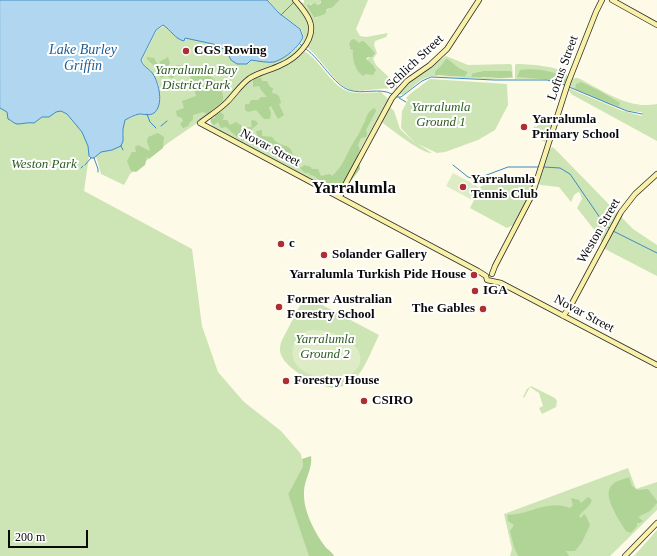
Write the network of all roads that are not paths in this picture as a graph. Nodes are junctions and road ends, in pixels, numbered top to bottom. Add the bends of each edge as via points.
1 (479, 0) edge
2 (602, 0) edge
3 (612, 0) edge
4 (296, 1) edge
5 (657, 25) edge
6 (209, 116) junction
7 (209, 127) junction
8 (657, 174) edge
9 (338, 196) junction
10 (490, 275) junction
11 (564, 316) junction
12 (657, 365) edge
13 (657, 524) edge
14 (626, 556) edge

1 - 9 main road, Schlich Street via 448,49 407,81 392,98
2 - 10 main road, Loftus Street via 567,86 532,196
3 - 5 main road
4 - 6 main road via 311,26 304,47 289,61 252,77
6 - 7 main road
6 - 7 main road, Novar Street via 200,123
7 - 9 main road, Novar Street
8 - 11 main road, Weston Street via 621,212
9 - 10 main road, Novar Street
10 - 11 main road, Novar Street
11 - 12 main road, Novar Street
13 - 14 main road

